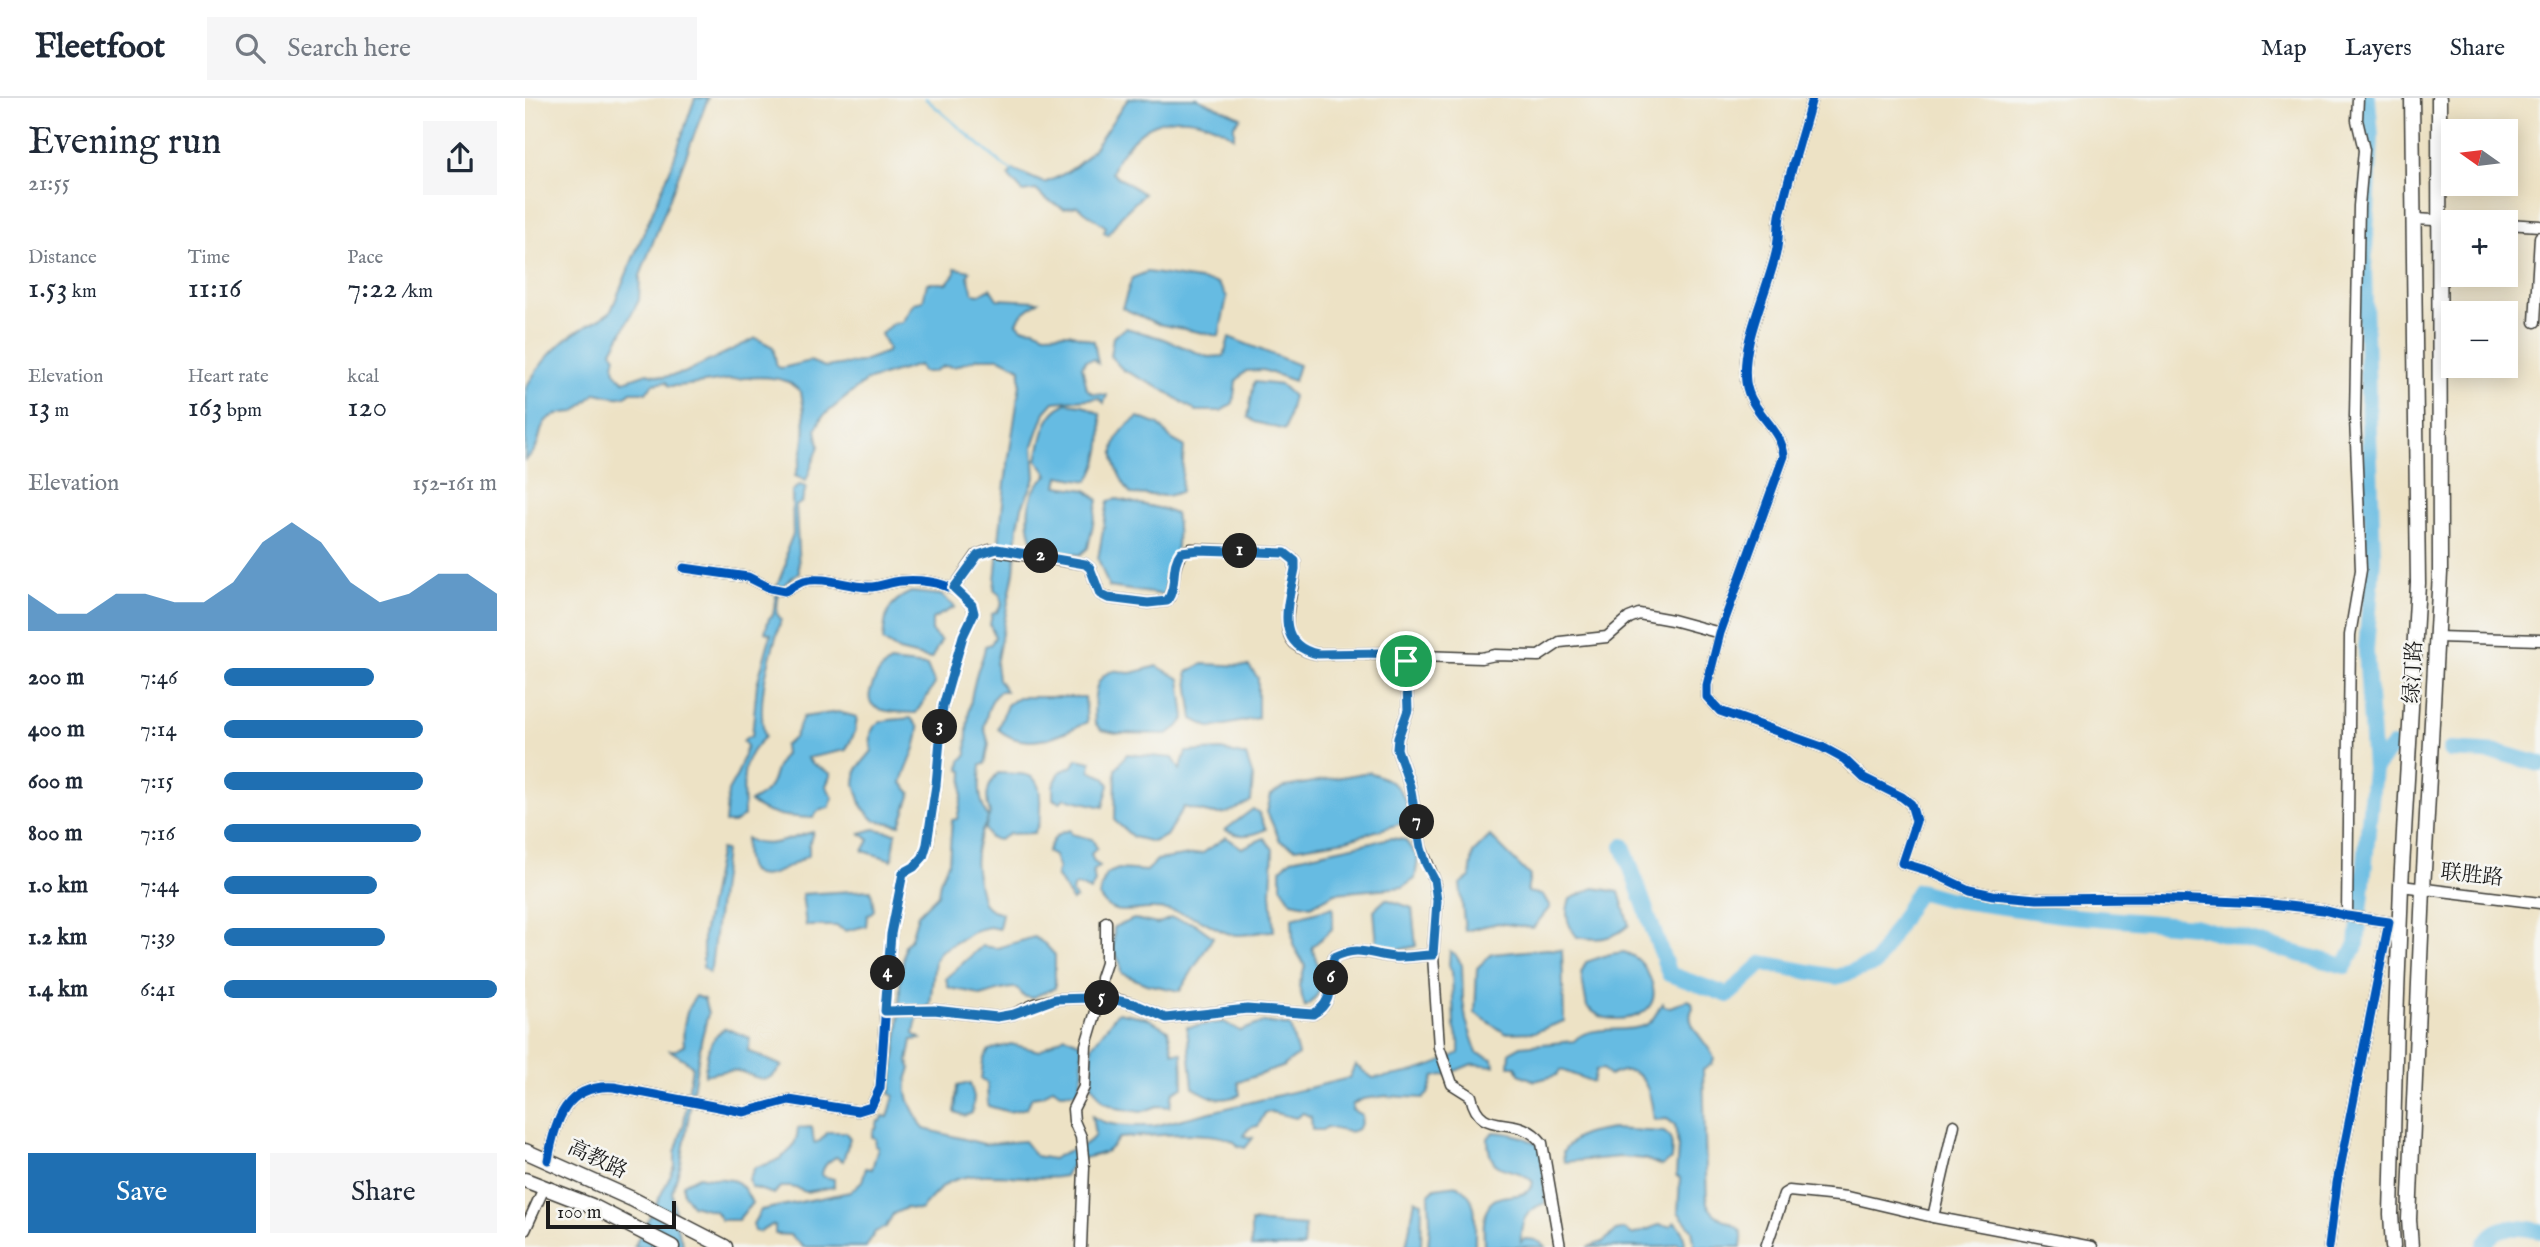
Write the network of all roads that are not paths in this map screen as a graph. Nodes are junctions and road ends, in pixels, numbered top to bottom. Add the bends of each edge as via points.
1 (1812, 98) edge
2 (2358, 98) edge
3 (2413, 98) edge
4 (2439, 98) edge
5 (2414, 219) junction
6 (2440, 220) junction
7 (2518, 225) edge
8 (2540, 226) edge
9 (2540, 237) edge
10 (2535, 322) dead end
11 (684, 568) dead end
12 (954, 588) junction
13 (1720, 633) junction
14 (2437, 637) junction
15 (2540, 640) edge
16 (1406, 661) junction
17 (2400, 886) junction
18 (2423, 889) junction
19 (2540, 903) edge
20 (2355, 917) junction
21 (1106, 922) dead end
22 (1433, 955) junction
23 (1100, 998) junction
24 (885, 1011) junction
25 (1954, 1125) dead end
26 (525, 1151) edge
27 (548, 1160) junction
28 (525, 1180) edge
29 (544, 1188) junction
30 (1933, 1217) junction
31 (525, 1230) edge
32 (2080, 1246) edge
33 (672, 1247) edge
34 (725, 1247) edge
35 (1081, 1247) edge
36 (1560, 1247) edge
37 (1766, 1247) edge
38 (2092, 1247) edge
39 (2329, 1247) edge
40 (2393, 1247) edge
41 (2411, 1247) edge

1 - 13 street via 1746,362 1752,403 1782,443 1784,456
2 - 20 street via 2357,120 2364,150 2355,417 2361,570 2350,635
3 - 5 main road, 绿汀路
4 - 6 main road, 绿汀路
5 - 6 street
5 - 17 main road, 绿汀路 via 2418,583
6 - 14 main road, 绿汀路
7 - 8 street
9 - 10 street
11 - 12 street via 748,577 785,591 804,581 872,587 903,581
12 - 16 street via 978,555 997,549 1085,564 1100,594 1159,603 1172,594 1181,552 1285,553 1295,561 1287,629 1300,648 1318,654 1384,653
12 - 24 street via 974,613 943,706 927,844 923,857 903,873 891,934
13 - 16 street via 1639,614 1607,637 1560,642 1539,656 1420,656
13 - 20 street via 1707,685 1712,705 1811,741 1911,804 1916,821 1902,863 1969,890 1993,894 2037,899 2262,903
14 - 15 street
14 - 18 main road, 绿汀路
16 - 22 street via 1408,710 1397,749 1410,786 1421,848 1434,879
17 - 18 street, 联胜路
17 - 40 main road, 绿汀路
18 - 19 street, 联胜路
18 - 41 main road, 绿汀路
20 - 39 street via 2389,922 2337,1183
21 - 23 street
22 - 23 street via 1395,957 1364,950 1334,957 1329,997 1313,1014 1247,1009 1166,1018 1134,1004
22 - 36 street via 1439,1046 1449,1078 1471,1096 1479,1118 1516,1126 1542,1143
23 - 24 street via 1055,999 997,1017 934,1010
23 - 35 street via 1086,1045 1084,1087 1073,1109 1084,1167
24 - 27 street via 880,1088 871,1107 858,1111 789,1100 744,1112 596,1086 563,1110
25 - 30 street
26 - 27 main road, 高教路
27 - 34 main road, 高教路
28 - 29 main road
29 - 31 street
29 - 33 main road
30 - 32 street
30 - 37 street via 1848,1197 1789,1191
32 - 38 street

